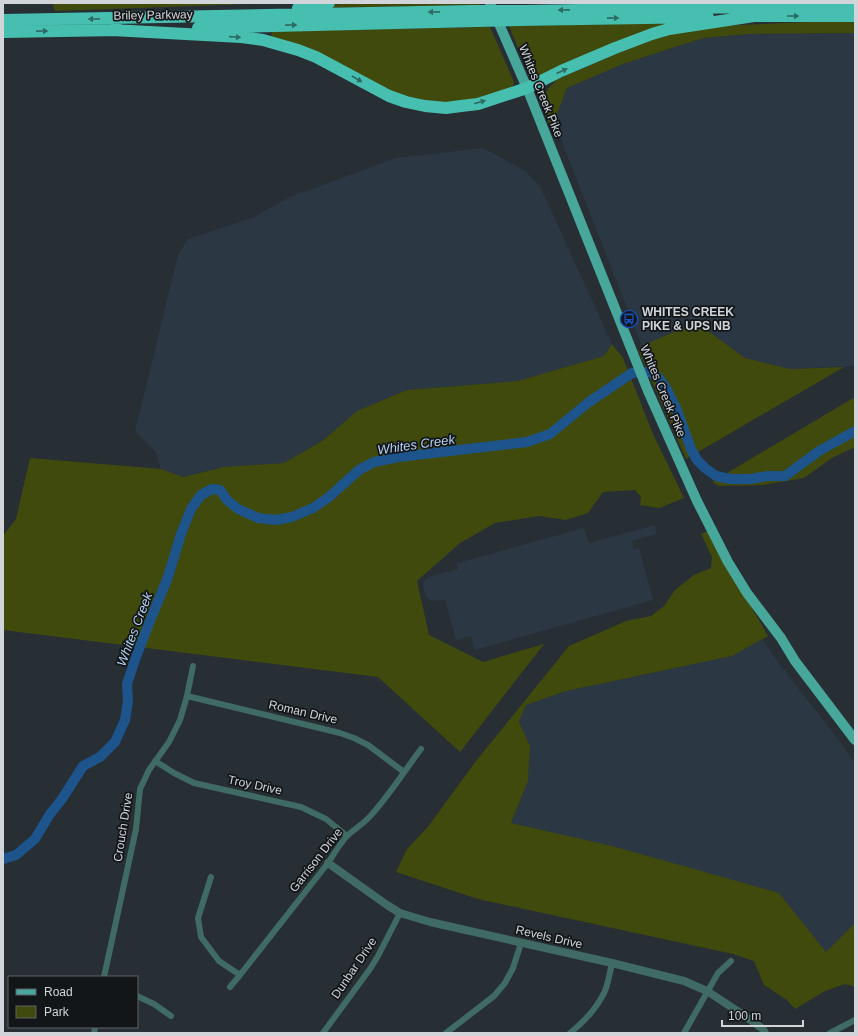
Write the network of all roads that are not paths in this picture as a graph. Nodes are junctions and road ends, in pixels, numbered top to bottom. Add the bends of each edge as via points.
1 (329, 3) edge
2 (490, 3) edge
3 (855, 5) edge
4 (521, 15) junction
5 (204, 16) junction
6 (475, 16) junction
7 (754, 16) junction
8 (855, 16) edge
9 (3, 20) edge
10 (112, 30) junction
11 (3, 32) edge
12 (527, 88) junction
13 (193, 666) dead end
14 (187, 696) junction
15 (855, 740) edge
16 (421, 748) dead end
17 (155, 761) junction
18 (404, 772) junction
19 (347, 836) junction
20 (328, 863) junction
21 (212, 877) dead end
22 (400, 913) junction
23 (521, 943) junction
24 (731, 961) dead end
25 (612, 963) junction
26 (240, 975) junction
27 (104, 976) edge
28 (230, 987) dead end
29 (707, 991) junction
30 (138, 996) edge
31 (171, 1016) dead end
32 (855, 1020) edge
33 (323, 1033) edge
34 (446, 1033) edge
35 (570, 1033) edge
36 (684, 1033) edge
37 (765, 1033) edge
38 (830, 1033) edge

1 - 5 highway via 292,9
2 - 12 main road, Whites Creek Pike
3 -> 4 highway, Briley Parkway
4 - 6 highway, Briley Parkway, bridge
4 -> 7 highway, Briley Parkway
6 -> 5 highway, Briley Parkway
5 -> 9 highway, Briley Parkway
10 -> 6 highway, Briley Parkway
7 -> 8 highway, Briley Parkway
12 -> 7 highway via 561,71 652,34
11 -> 10 highway, Briley Parkway
10 -> 12 highway via 240,37 275,43 316,57 389,96 425,106 446,108 478,104
12 - 15 main road, Whites Creek Pike via 648,391 697,502 747,593
13 - 14 street, Crouch Drive
14 - 17 street, Crouch Drive via 176,729
14 - 18 street, Roman Drive via 340,732 368,745
16 - 18 street, Garrison Drive
17 - 19 street, Troy Drive via 194,783 301,806 326,819
17 - 27 street, Crouch Drive via 140,788 136,829
18 - 19 street, Garrison Drive via 373,813
19 - 20 street, Garrison Drive
20 - 22 street, Revels Drive
20 - 26 street, Garrison Drive
21 - 26 street via 198,918 202,937 219,961
22 - 23 street, Revels Drive
22 - 33 street, Dunbar Drive via 370,969
23 - 25 street, Revels Drive
23 - 34 street via 506,983 494,996
24 - 29 street via 718,974
25 - 29 street, Revels Drive via 684,981
25 - 35 street via 605,990 599,1001 587,1018
26 - 28 street, Garrison Drive
29 - 36 street
29 - 37 street, Revels Drive via 763,1029
30 - 31 street
32 - 38 street

